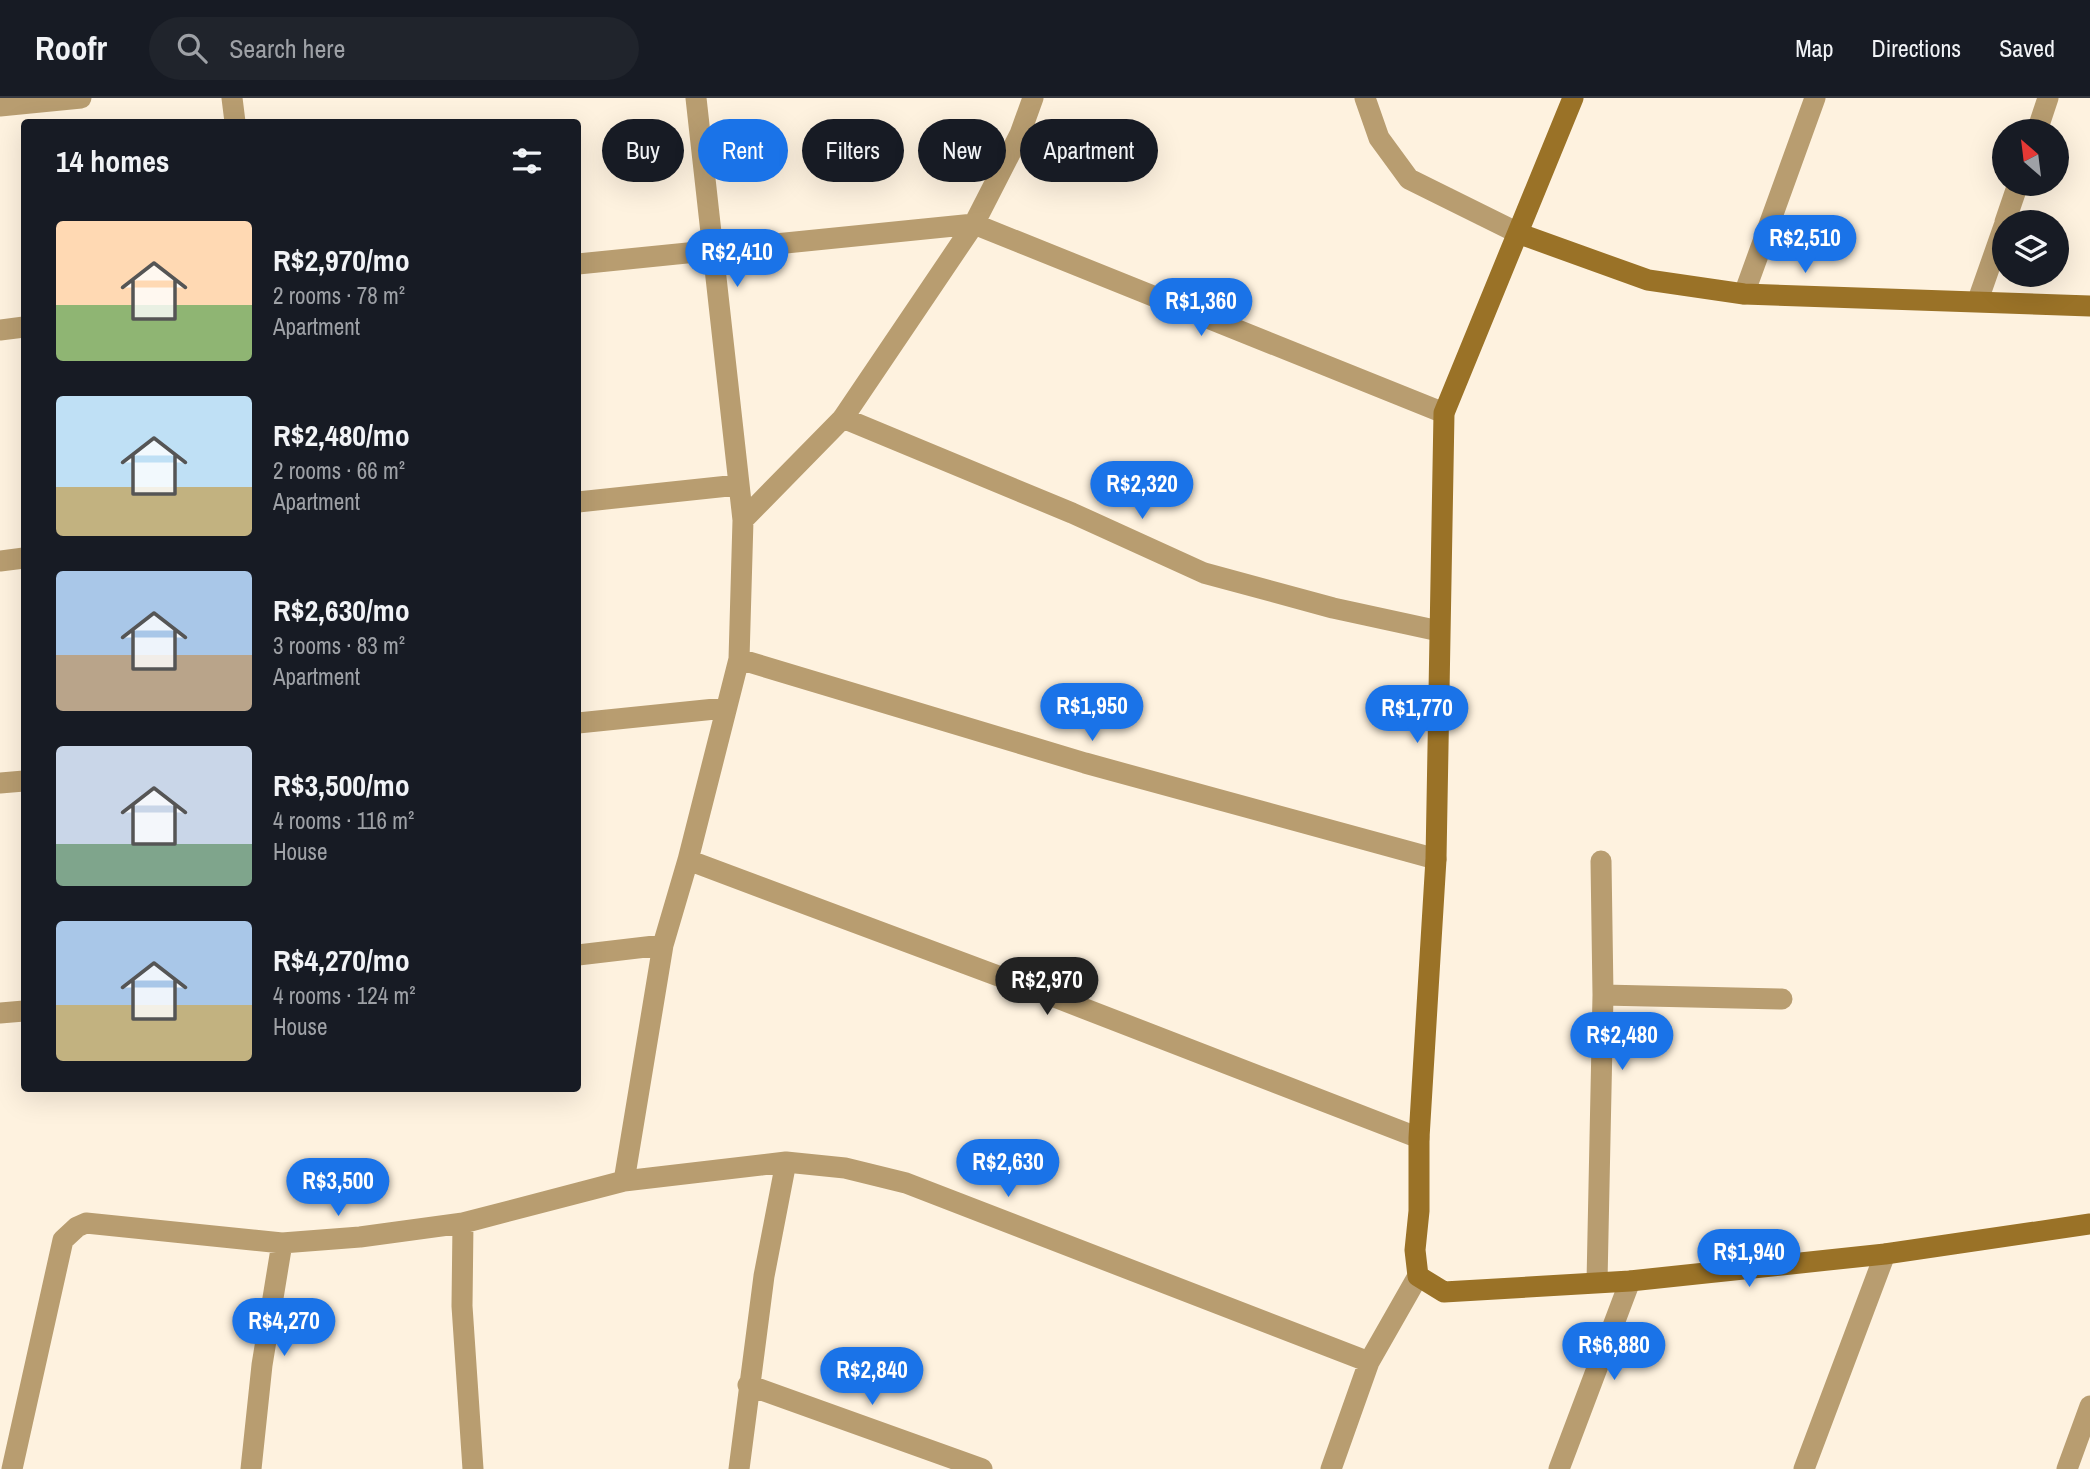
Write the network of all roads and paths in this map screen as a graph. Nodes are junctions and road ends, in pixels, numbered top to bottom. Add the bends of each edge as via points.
1 (81, 98) edge
2 (232, 98) edge
3 (696, 98) edge
4 (1033, 98) edge
5 (1365, 98) edge
6 (1573, 98) edge
7 (1815, 98) edge
8 (2048, 98) edge
9 (0, 106) edge
10 (234, 119) edge
11 (2041, 119) edge
12 (974, 223) junction
13 (1520, 234) junction
14 (712, 249) junction
15 (1992, 259) edge
16 (581, 264) edge
17 (1744, 294) junction
18 (1978, 300) junction
19 (2090, 306) edge
20 (21, 327) edge
21 (0, 330) edge
22 (1444, 412) junction
23 (843, 418) junction
24 (738, 485) junction
25 (581, 502) edge
26 (743, 520) junction
27 (21, 558) edge
28 (0, 561) edge
29 (1439, 631) junction
30 (739, 659) junction
31 (725, 708) junction
32 (581, 723) edge
33 (21, 781) edge
34 (0, 783) edge
35 (1436, 859) junction
36 (688, 860) junction
37 (1601, 861) dead end
38 (663, 945) junction
39 (581, 955) edge
40 (1603, 995) junction
41 (1782, 999) dead end
42 (21, 1011) edge
43 (0, 1013) edge
44 (1419, 1138) junction
45 (786, 1163) junction
46 (624, 1181) junction
47 (463, 1223) junction
48 (2090, 1224) edge
49 (282, 1243) junction
50 (1885, 1254) junction
51 (1418, 1276) junction
52 (1630, 1281) junction
53 (1597, 1282) junction
54 (1369, 1362) junction
55 (748, 1385) junction
56 (2090, 1406) edge
57 (12, 1469) edge
58 (251, 1469) edge
59 (473, 1469) edge
60 (739, 1469) edge
61 (982, 1469) edge
62 (1331, 1469) edge
63 (1559, 1469) edge
64 (1804, 1469) edge
65 (2067, 1469) edge

1 - 9 street
2 - 10 street
3 - 14 street
4 - 12 street via 1020,134
5 - 13 street via 1379,138 1409,179
6 - 13 street
7 - 17 street
8 - 11 street
12 - 14 street
12 - 22 street
12 - 23 street
13 - 17 street via 1648,280
13 - 22 street
14 - 16 street
14 - 24 street
15 - 18 street
17 - 18 street
18 - 19 street
20 - 21 street
22 - 29 street
23 - 26 street
23 - 29 street via 1205,573
24 - 25 street
24 - 26 street
26 - 30 street
27 - 28 street
29 - 35 street
30 - 31 street
30 - 35 street via 1085,763
31 - 32 street
31 - 36 street
33 - 34 street
35 - 44 street
36 - 38 street
36 - 44 street
37 - 40 street
38 - 39 street
38 - 46 street
40 - 41 street
40 - 53 street
42 - 43 street
44 - 51 street
45 - 46 street
45 - 54 street via 845,1168 906,1183
45 - 55 street
46 - 47 street
47 - 49 street
47 - 59 street via 461,1306
48 - 50 street
49 - 57 street via 86,1223 69,1233 61,1251
49 - 58 street
50 - 52 street
50 - 64 street
51 - 53 street via 1444,1292
51 - 54 street
52 - 53 street
52 - 63 street
54 - 62 street
55 - 60 street
55 - 61 street
56 - 65 street

